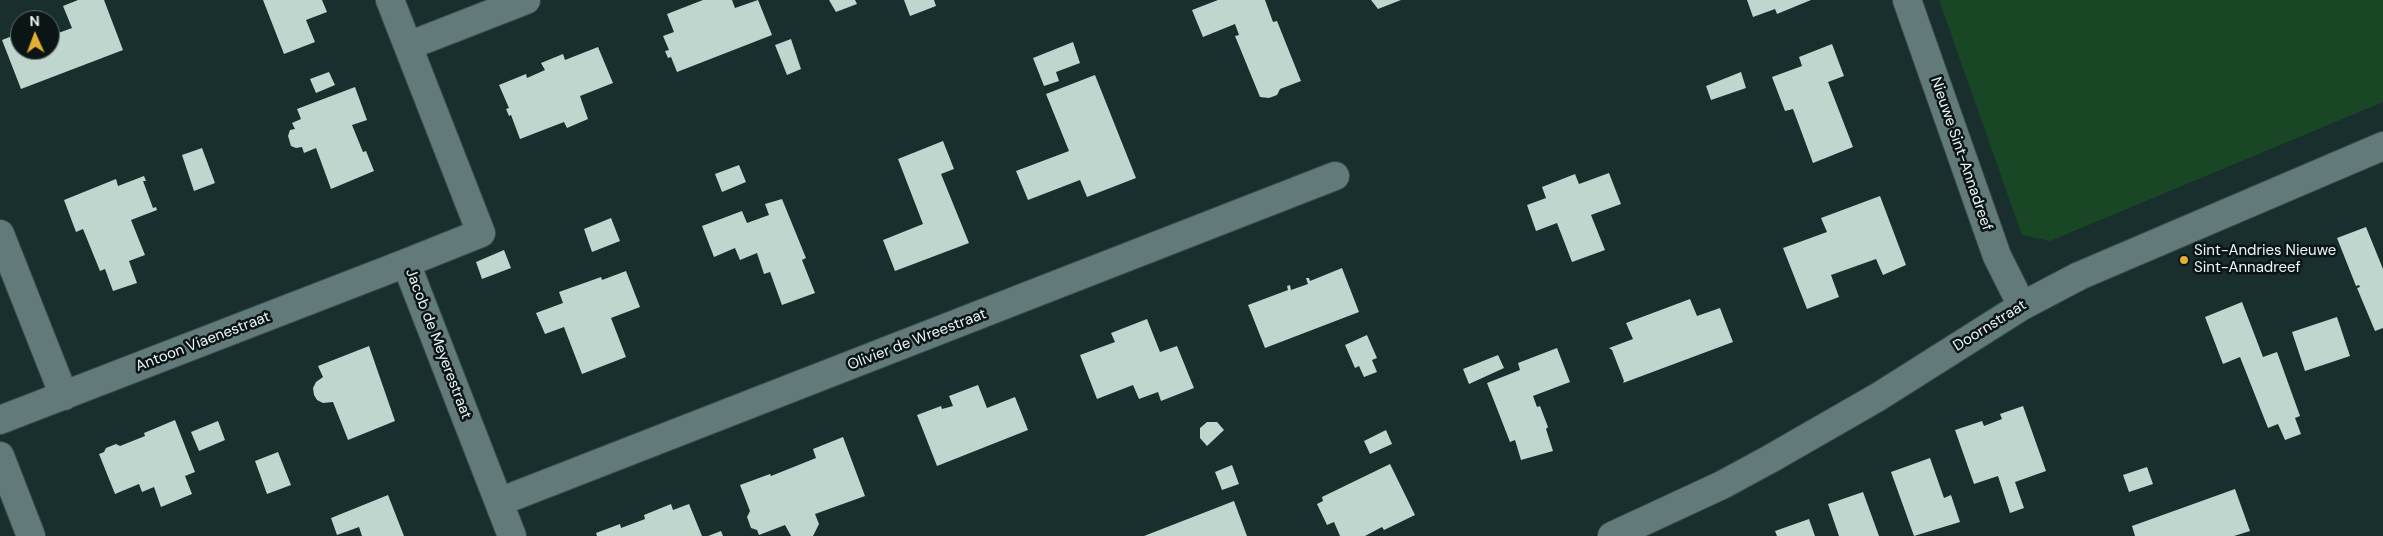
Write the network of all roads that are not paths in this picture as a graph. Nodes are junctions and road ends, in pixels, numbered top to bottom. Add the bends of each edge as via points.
1 (390, 0) edge
2 (526, 0) edge
3 (1908, 0) edge
4 (408, 46) junction
5 (2383, 146) edge
6 (1335, 176) dead end
7 (0, 234) edge
8 (406, 263) junction
9 (2022, 306) junction
10 (64, 396) junction
11 (0, 420) edge
12 (0, 456) edge
13 (499, 502) junction
14 (31, 536) edge
15 (512, 536) edge
16 (1612, 536) edge

1 - 4 street, Jacob de Meyerestraat
2 - 4 street
3 - 9 street, Nieuwe Sint-Annadreef via 1997,256
4 - 8 street, Jacob de Meyerestraat via 481,233
5 - 9 street, Doornstraat via 2080,276
6 - 13 street, Olivier de Wreestraat
7 - 10 street
8 - 10 street, Antoon Viaenestraat
8 - 13 street, Jacob de Meyerestraat
9 - 16 street, Doornstraat via 1878,397 1770,460
10 - 11 street, Antoon Viaenestraat
12 - 14 street
13 - 15 street, Jacob de Meyerestraat

